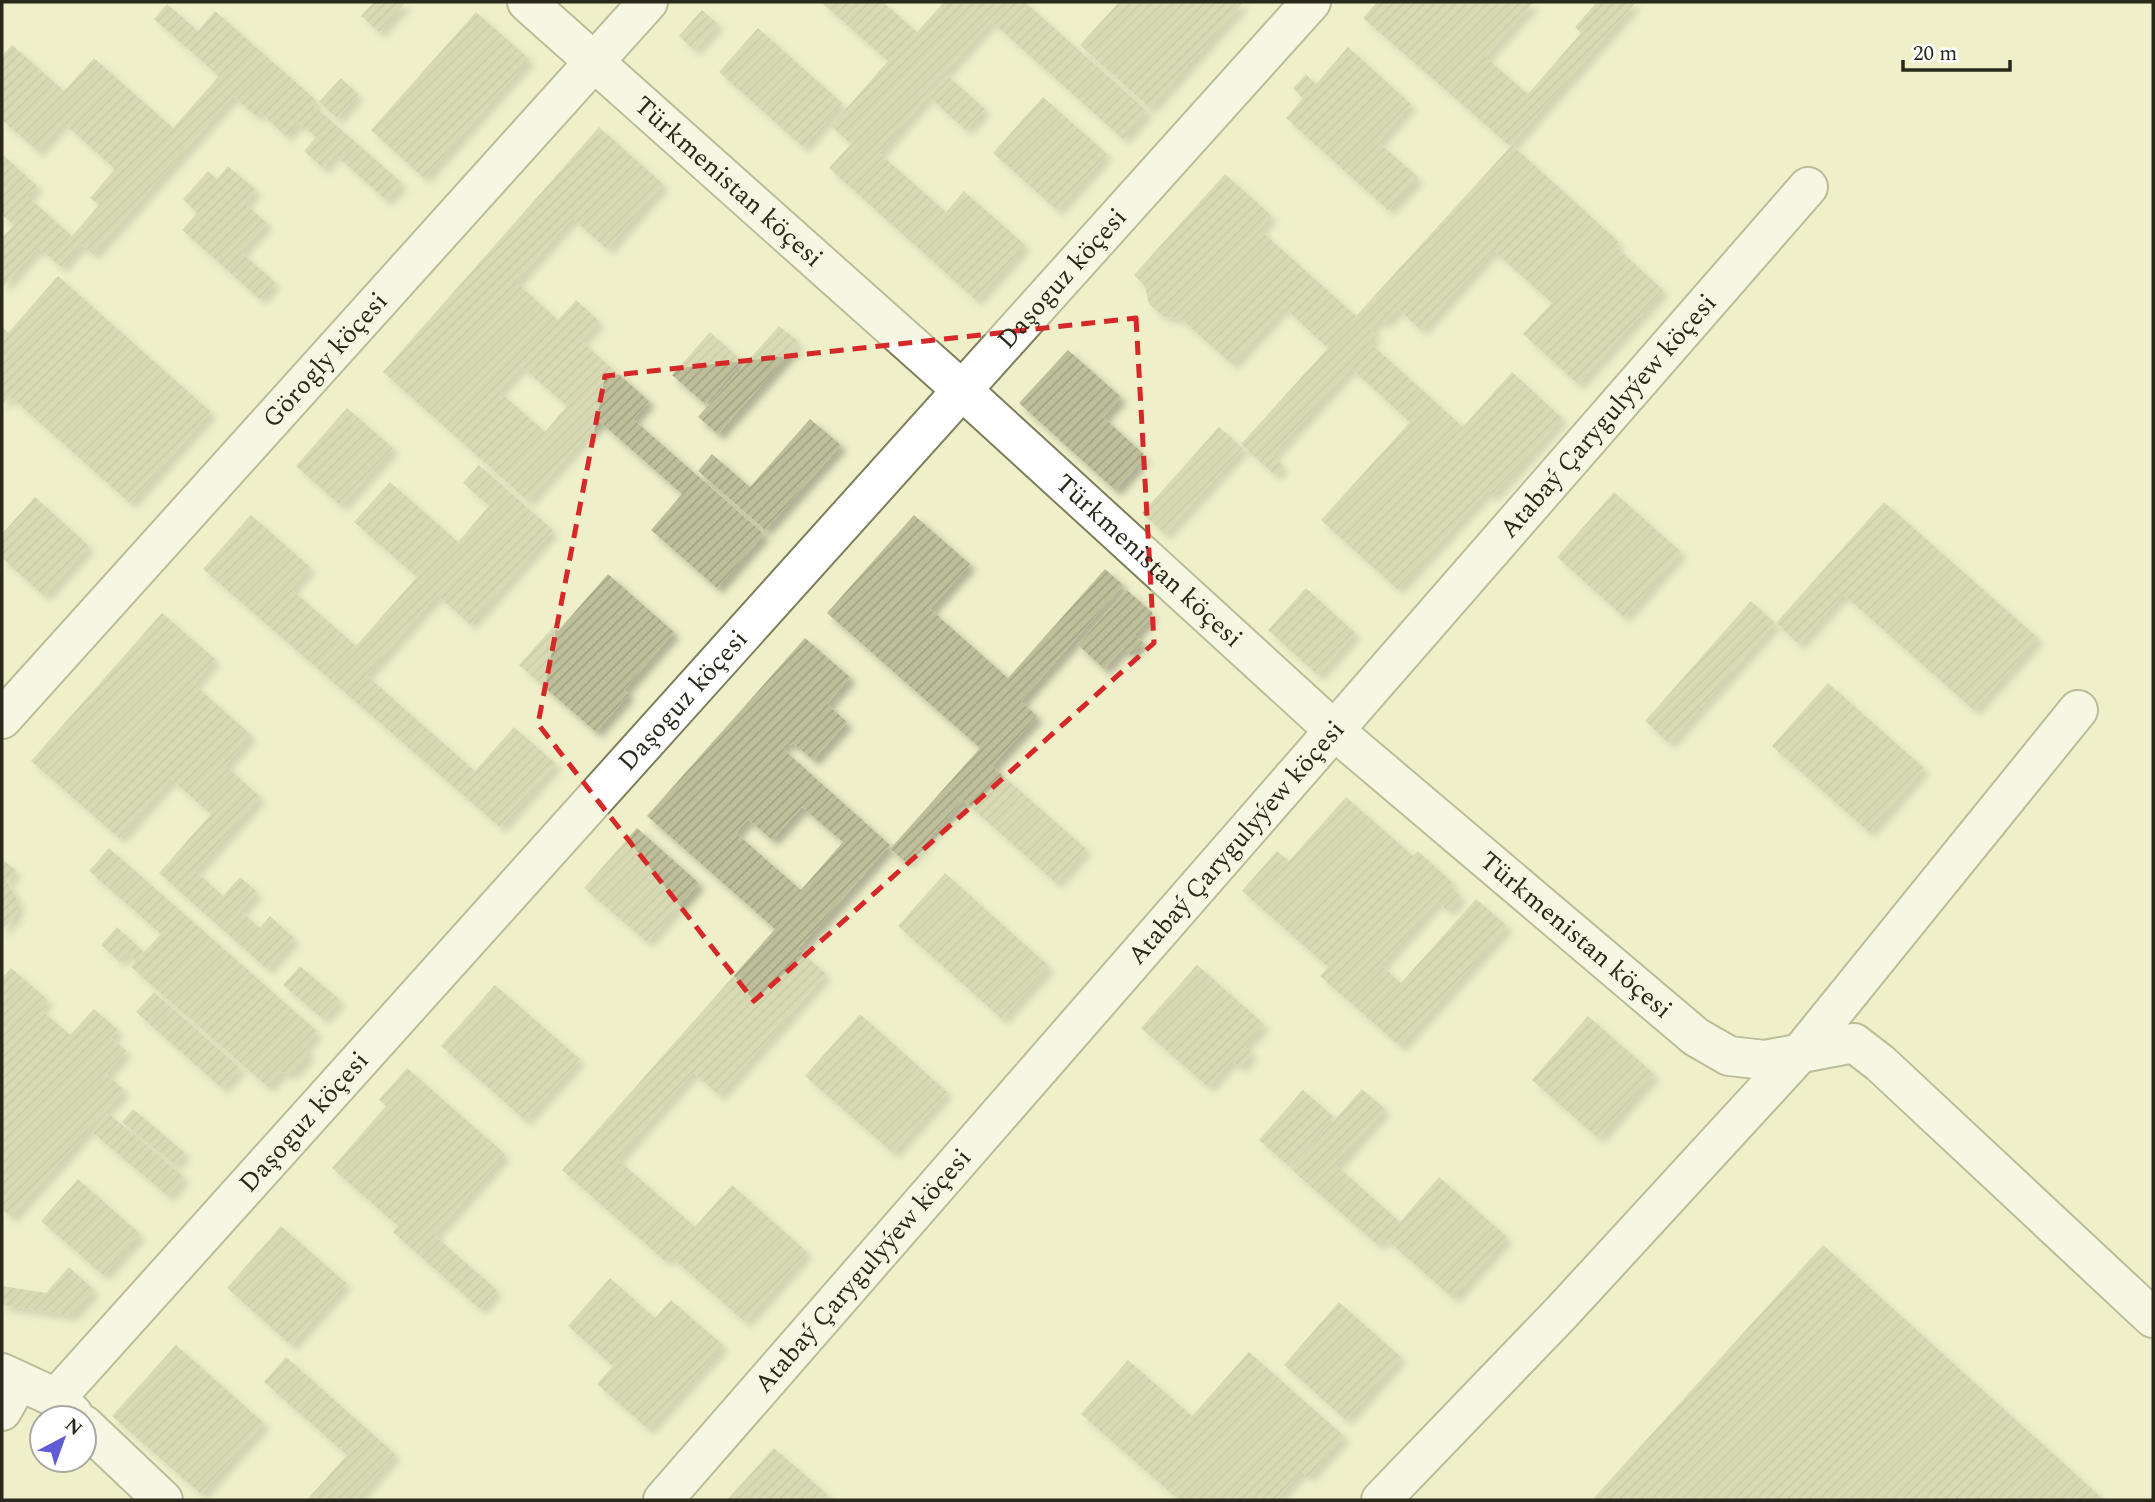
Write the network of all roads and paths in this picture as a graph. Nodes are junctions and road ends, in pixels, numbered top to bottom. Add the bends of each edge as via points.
1 (527, 2) edge
2 (648, 2) edge
3 (1311, 2) edge
4 (595, 60) junction
5 (1808, 187) dead end
6 (963, 391) junction
7 (2078, 710) dead end
8 (2, 719) edge
9 (1336, 732) junction
10 (1802, 1051) junction
11 (2153, 1318) edge
12 (7, 1388) edge
13 (54, 1404) edge
14 (70, 1404) edge
15 (98, 1438) edge
16 (163, 1500) edge
17 (663, 1500) edge
18 (1381, 1500) edge

1 - 4 street, Türkmenistan köçesi
2 - 4 street, Görogly köçesi
3 - 6 street, Daşoguz köçesi
4 - 6 street, Türkmenistan köçesi
4 - 8 street, Görogly köçesi
5 - 9 street, Atabaý Çarygulyýew köçesi
6 - 9 street, Türkmenistan köçesi
6 - 14 street, Daşoguz köçesi
7 - 10 street
9 - 10 street, Türkmenistan köçesi via 1696,1037 1728,1056 1765,1060
9 - 17 street, Atabaý Çarygulyýew köçesi
10 - 11 street, Türkmenistan köçesi via 1854,1043
10 - 18 street
12 - 13 street
15 - 16 street

